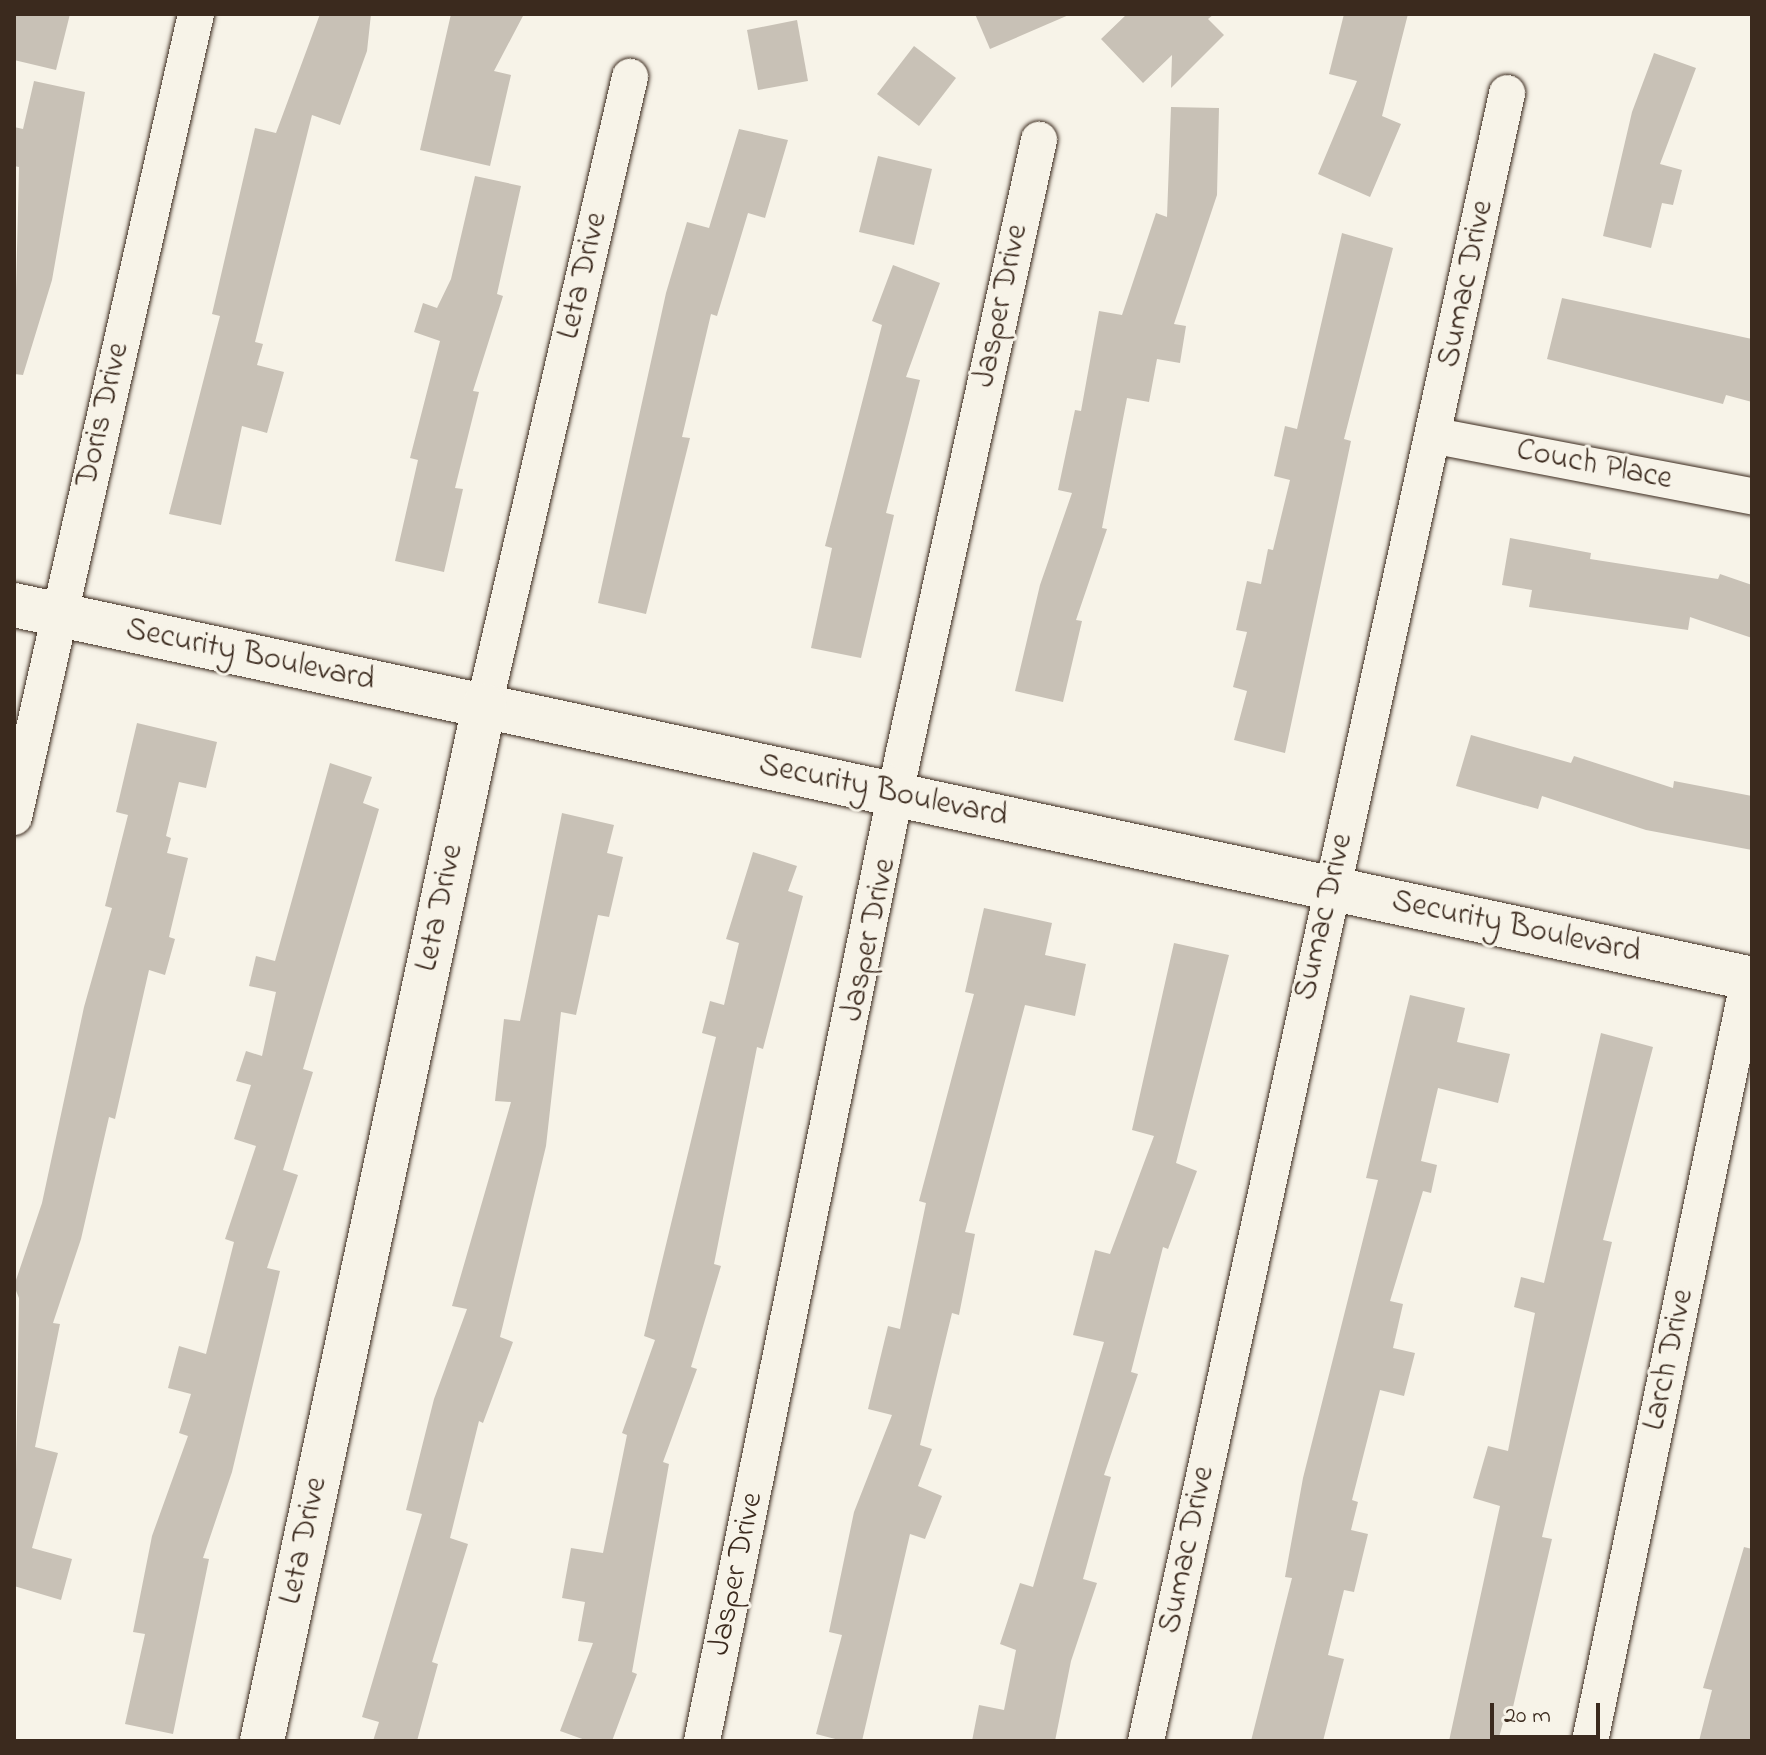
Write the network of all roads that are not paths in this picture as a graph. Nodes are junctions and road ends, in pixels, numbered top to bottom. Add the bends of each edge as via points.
1 (196, 14) edge
2 (630, 77) dead end
3 (1507, 93) dead end
4 (1039, 140) dead end
5 (1436, 436) junction
6 (1752, 496) edge
7 (14, 605) edge
8 (58, 614) junction
9 (484, 706) junction
10 (900, 796) junction
11 (14, 817) edge
12 (1331, 888) junction
13 (1751, 979) edge
14 (262, 1741) edge
15 (702, 1741) edge
16 (1146, 1741) edge
17 (1590, 1741) edge

1 - 8 street, Doris Drive
2 - 9 street, Leta Drive
3 - 5 street, Sumac Drive
4 - 10 street, Jasper Drive via 904,752
5 - 6 street, Couch Place
5 - 12 street, Sumac Drive
7 - 8 street, Security Boulevard
8 - 9 street, Security Boulevard
8 - 11 street, Doris Drive
9 - 10 street, Security Boulevard
9 - 14 street, Leta Drive
10 - 12 street, Security Boulevard
10 - 15 street, Jasper Drive
12 - 13 street, Security Boulevard
12 - 16 street, Sumac Drive
13 - 17 street, Larch Drive

